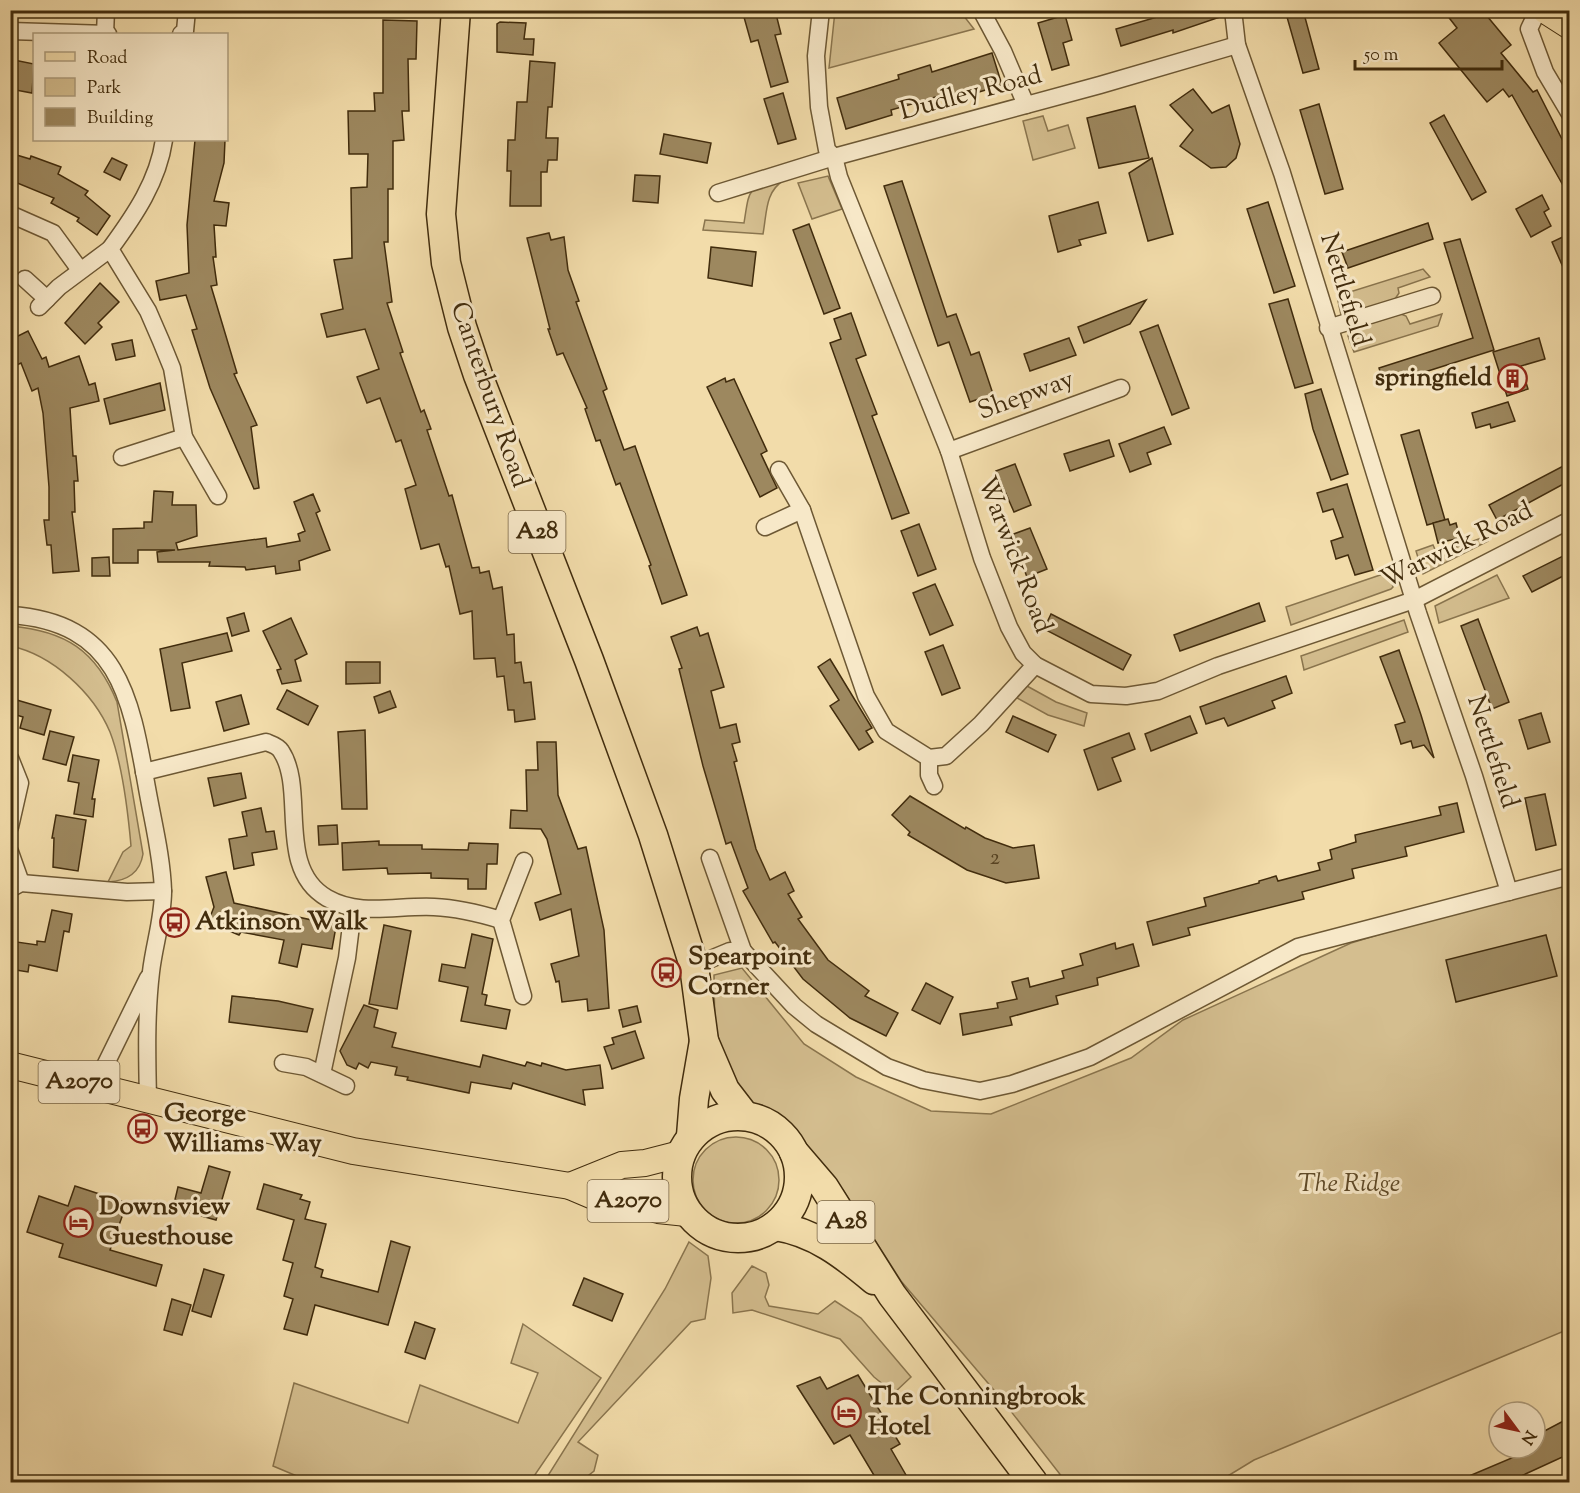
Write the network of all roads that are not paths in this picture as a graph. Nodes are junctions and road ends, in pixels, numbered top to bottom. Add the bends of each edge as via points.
1 (106, 10) edge
2 (187, 10) edge
3 (456, 10) edge
4 (821, 10) edge
5 (981, 10) edge
6 (1233, 10) edge
7 (1538, 10) edge
8 (1545, 10) edge
9 (1569, 26) edge
10 (10, 31) edge
11 (74, 33) edge
12 (106, 33) edge
13 (182, 33) edge
14 (1238, 45) junction
15 (1026, 105) junction
16 (1569, 114) edge
17 (164, 141) edge
18 (834, 157) junction
19 (718, 193) dead end
20 (10, 214) edge
21 (110, 249) junction
22 (80, 270) junction
23 (25, 279) dead end
24 (1432, 296) dead end
25 (1328, 328) junction
26 (1121, 388) dead end
27 (184, 437) junction
28 (949, 451) junction
29 (122, 458) dead end
30 (779, 470) dead end
31 (218, 496) dead end
32 (802, 510) junction
33 (1569, 520) edge
34 (765, 527) dead end
35 (1414, 600) junction
36 (10, 615) edge
37 (1035, 665) junction
38 (10, 758) edge
39 (929, 758) junction
40 (144, 772) junction
41 (934, 786) dead end
42 (10, 826) edge
43 (10, 852) edge
44 (710, 858) dead end
45 (524, 861) dead end
46 (1569, 876) edge
47 (16, 886) edge
48 (163, 891) junction
49 (1509, 891) junction
50 (353, 909) junction
51 (501, 920) junction
52 (743, 951) junction
53 (694, 966) junction
54 (151, 972) junction
55 (523, 996) dead end
56 (704, 1041) junction
57 (284, 1063) dead end
58 (10, 1065) edge
59 (322, 1074) junction
60 (95, 1086) junction
61 (346, 1086) dead end
62 (148, 1099) junction
63 (745, 1116) junction
64 (686, 1145) junction
65 (795, 1152) junction
66 (570, 1186) junction
67 (687, 1213) junction
68 (776, 1226) junction
69 (892, 1295) junction
70 (1033, 1482) edge

1 - 12 street
2 - 13 street
3 - 53 highway, Canterbury Road / A28 via 441,214 446,263 462,327 634,780
4 - 18 street, Warwick Road via 816,56 819,107 827,150
5 - 15 street via 1004,51
6 - 14 street, Nettlefield
7 - 16 street via 1530,29 1545,72
8 - 9 main road
10 - 11 street
14 - 15 street, Dudley Road
14 - 25 street, Nettlefield via 1282,173
15 - 18 street, Dudley Road
17 - 21 street via 162,157 147,193
18 - 19 street, Dudley Road
18 - 28 street, Warwick Road
20 - 22 street via 53,233
21 - 22 street
21 - 27 street via 148,311 172,368
22 - 23 street via 43,303
24 - 25 street
25 - 35 street, Nettlefield
26 - 28 street, Shepway
27 - 29 street
27 - 31 street
28 - 37 street, Warwick Road via 982,558 1009,627 1023,653
30 - 32 street
32 - 34 street
32 - 39 street via 866,696 886,731
33 - 35 street, Warwick Road
35 - 37 street, Warwick Road via 1218,666 1158,691 1126,696 1091,694
35 - 49 street, Nettlefield
36 - 40 street via 62,624 84,637 108,662 128,699
37 - 39 street via 946,756
38 - 42 street via 20,783
39 - 41 street
40 - 48 street
40 - 50 street via 266,742 280,749 287,764 298,859 306,879 326,898
43 - 47 street
44 - 52 street
45 - 51 street
46 - 49 street
47 - 48 street
48 - 54 street
49 - 52 street via 1298,947 1090,1057 980,1091 949,1087 886,1067 816,1024
50 - 51 street via 461,908
50 - 59 street via 347,958
51 - 55 street
52 - 53 street via 730,951
53 - 56 highway, Canterbury Road / A28
54 - 60 street
54 - 62 street via 146,1041
56 - 63 highway, Canterbury Road / A28 via 725,1090
56 - 64 highway, Canterbury Road / A28
57 - 59 street
58 - 60 main road, A2070
59 - 61 street
60 - 62 main road, A2070
62 - 66 main road, A2070 via 353,1151
63 - 64 highway via 725,1117 707,1124
63 - 65 highway via 765,1122 783,1134
64 - 66 main road, A2070 via 645,1163 622,1165
64 - 67 highway via 676,1174 678,1194
65 - 68 highway via 800,1172 798,1192 790,1211
65 - 69 highway, A28 via 824,1187
66 - 67 main road, A2070 via 603,1200
67 - 68 highway via 705,1229 728,1238 745,1239
68 - 69 highway, A28 via 815,1237
69 - 70 highway, A28

